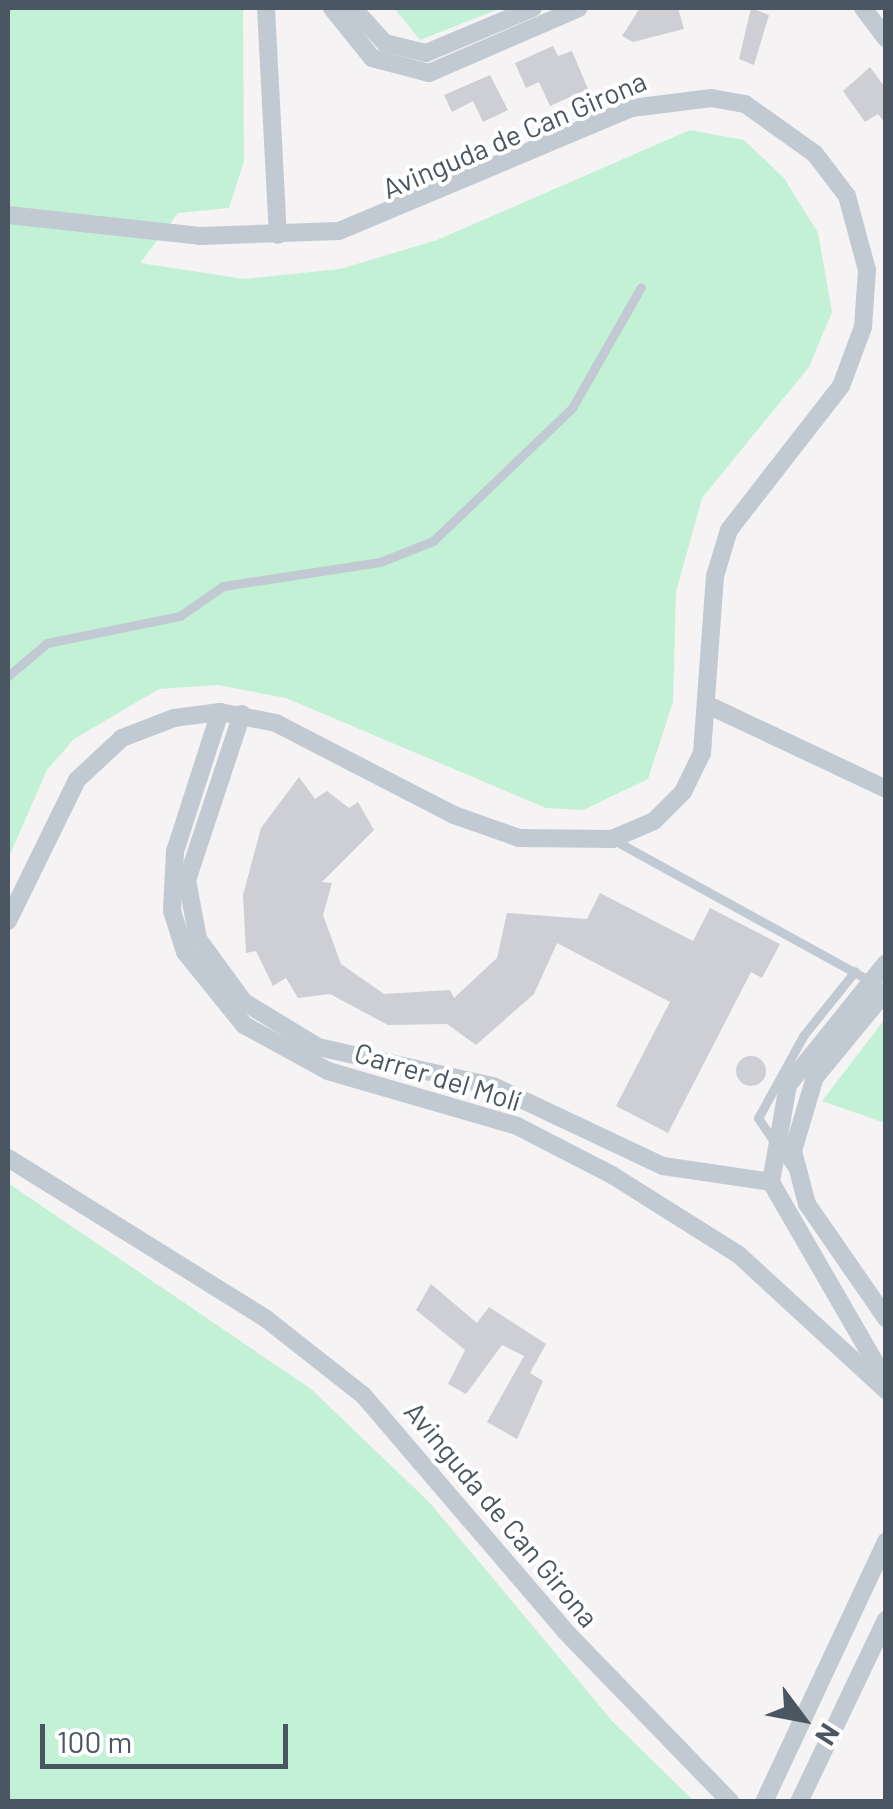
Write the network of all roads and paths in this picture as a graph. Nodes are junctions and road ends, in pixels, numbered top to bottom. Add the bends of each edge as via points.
1 (266, 8) edge
2 (332, 8) edge
3 (353, 8) edge
4 (534, 8) edge
5 (579, 8) edge
6 (863, 8) edge
7 (886, 38) edge
8 (8, 215) edge
9 (278, 235) junction
10 (641, 287) dead end
11 (8, 676) edge
12 (710, 706) junction
13 (220, 712) junction
14 (242, 714) junction
15 (886, 789) edge
16 (612, 839) junction
17 (8, 921) edge
18 (886, 963) edge
19 (861, 976) junction
20 (886, 991) edge
21 (772, 1142) junction
22 (8, 1158) edge
23 (796, 1173) junction
24 (771, 1182) junction
25 (886, 1318) edge
26 (886, 1382) edge
27 (886, 1390) edge
28 (886, 1540) edge
29 (886, 1620) edge
30 (731, 1802) edge
31 (764, 1802) edge
32 (799, 1802) edge

1 - 9 street
2 - 5 street via 372,58 429,72
3 - 4 street via 385,43 426,53
6 - 7 street
8 - 9 street, Avinguda de Can Girona
9 - 12 street, Avinguda de Can Girona via 360,227 657,100 745,104 816,154 848,196 861,235 864,327 841,386 729,530 715,576
10 - 11 lane via 572,408 433,541 380,562 223,586 180,616 47,644
12 - 15 street
12 - 16 street, Avinguda de Can Girona via 683,792 654,821
13 - 14 street, Avinguda de Can Girona
13 - 17 street, Avinguda de Can Girona via 138,730 86,768
13 - 27 street, Carrer del Molí via 174,851 172,911 186,952 244,1025 328,1071 518,1126 612,1175 739,1255
14 - 16 street, Avinguda de Can Girona via 297,731 485,828 546,842
14 - 24 street, Carrer del Molí via 187,880 198,939 244,1002 318,1047 493,1086 676,1170
16 - 19 lane
18 - 19 street
19 - 21 street via 798,1067
19 - 21 lane via 765,1104 758,1125
20 - 23 street via 802,1100
21 - 23 lane
21 - 24 street
22 - 30 street, Avinguda de Can Girona via 265,1318 362,1396 566,1632
23 - 25 street
24 - 26 street
28 - 31 street
29 - 32 street

